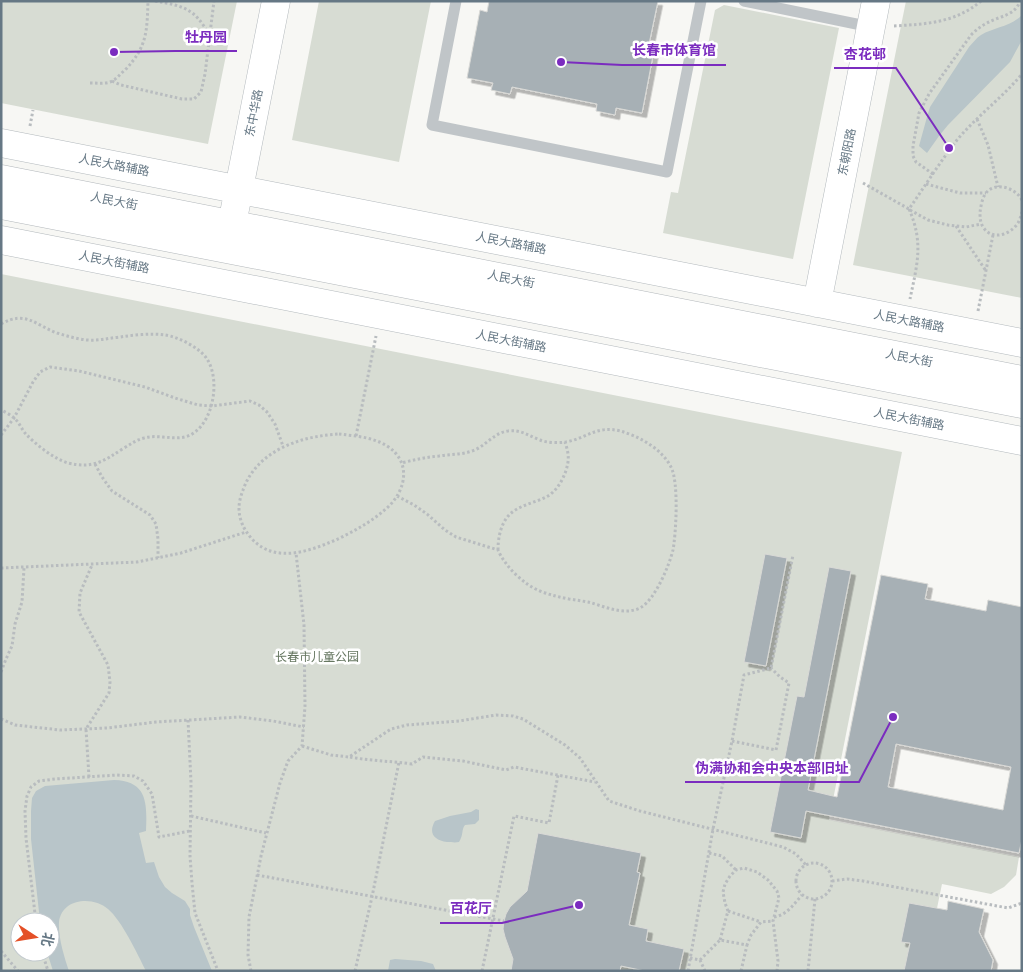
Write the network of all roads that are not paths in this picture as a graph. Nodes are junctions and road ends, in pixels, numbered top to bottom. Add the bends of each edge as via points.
1 (276, 1) edge
2 (456, 1) edge
3 (701, 1) edge
4 (744, 1) edge
5 (874, 14) edge
6 (1, 143) edge
7 (1, 179) edge
8 (239, 190) junction
9 (1, 204) edge
10 (232, 224) junction
11 (1, 240) edge
12 (817, 303) junction
13 (1022, 343) edge
14 (1022, 380) edge
15 (1022, 404) edge
16 (1022, 441) edge

1 - 8 main road, 东中华路
2 - 3 lane via 432,125 667,172
4 - 5 lane
5 - 12 main road, 东朝阳路
6 - 8 main road, 人民大路辅路
7 - 10 main road, 人民大街
8 - 10 main road, 东中华路
8 - 12 main road, 人民大路辅路
9 - 15 main road, 人民大街
10 - 14 main road, 人民大街
11 - 16 main road, 人民大街辅路
12 - 13 main road, 人民大路辅路

